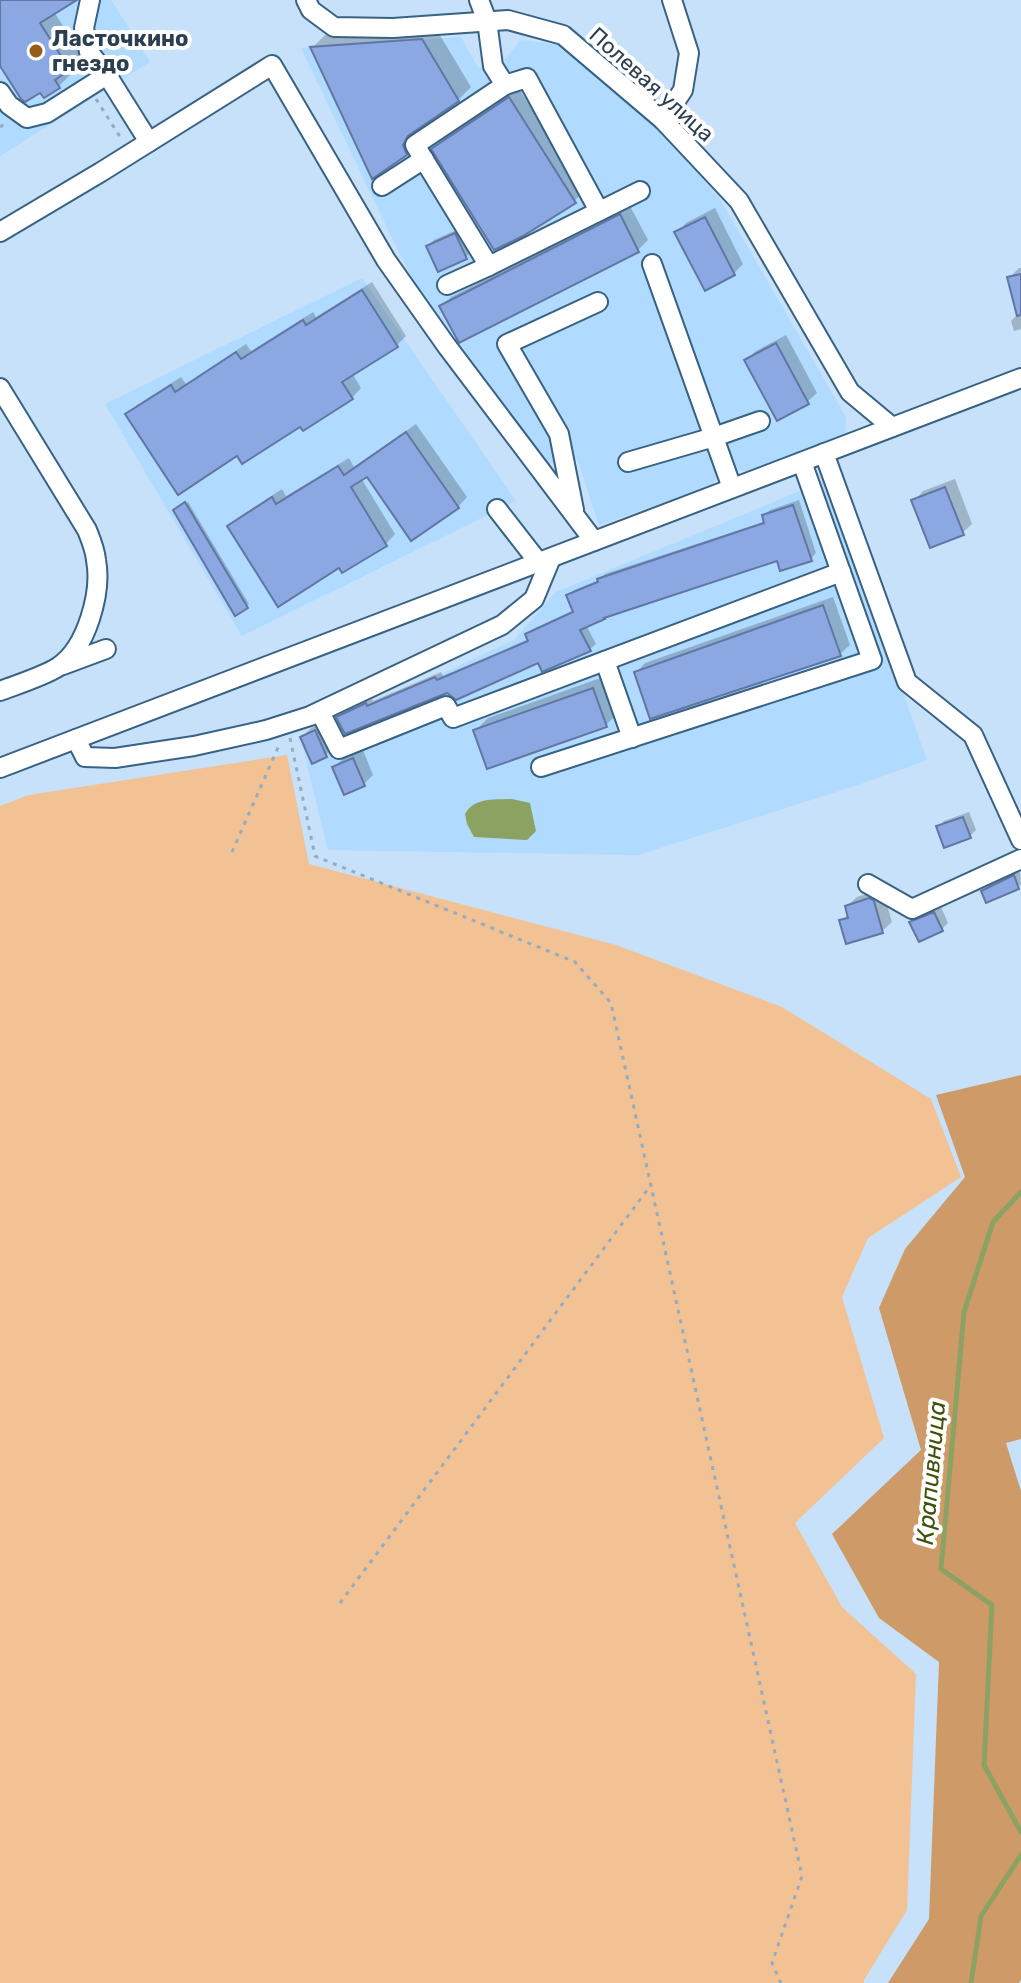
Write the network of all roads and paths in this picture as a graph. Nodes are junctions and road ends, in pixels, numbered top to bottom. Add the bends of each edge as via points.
1 (90, 0) edge
2 (306, 0) edge
3 (479, 0) edge
4 (672, 0) edge
5 (487, 21) junction
6 (107, 75) junction
7 (505, 85) junction
8 (89, 88) junction
9 (0, 92) edge
10 (663, 120) junction
11 (149, 142) junction
12 (130, 154) junction
13 (424, 159) junction
14 (382, 186) dead end
15 (640, 191) dead end
16 (599, 211) junction
17 (0, 232) edge
18 (652, 264) dead end
19 (489, 266) junction
20 (447, 285) dead end
21 (598, 302) dead end
22 (1021, 378) edge
23 (0, 388) edge
24 (760, 421) dead end
25 (892, 427) junction
26 (714, 437) junction
27 (824, 453) junction
28 (628, 462) dead end
29 (802, 462) junction
30 (732, 488) junction
31 (497, 509) dead end
32 (575, 517) junction
33 (594, 541) junction
34 (545, 560) junction
35 (841, 572) junction
36 (106, 649) dead end
37 (605, 661) junction
38 (58, 667) junction
39 (0, 691) edge
40 (320, 712) junction
41 (287, 723) junction
42 (632, 738) junction
43 (76, 739) junction
44 (541, 767) dead end
45 (0, 768) edge
46 (1021, 840) edge
47 (232, 852) dead end
48 (1021, 859) edge
49 (868, 884) dead end
50 (651, 1185) junction
51 (340, 1603) dead end
52 (781, 1983) edge

1 - 6 street via 84,28 89,52
2 - 5 street, Полевая улица via 334,27
3 - 5 street
4 - 10 street via 689,53 683,90
5 - 7 street via 493,66
5 - 10 street, Полевая улица via 508,20 563,35
6 - 8 street
6 - 11 street
7 - 13 street via 415,145
7 - 16 street via 527,78
8 - 9 street via 47,113 27,118
8 - 12 path
10 - 25 street, Полевая улица via 739,201 850,392
11 - 12 street
11 - 32 street via 272,65 386,260
12 - 17 street
13 - 14 street
13 - 19 street
15 - 16 street
16 - 19 street
18 - 26 street
19 - 20 street
21 - 32 street via 507,344 559,434
22 - 25 street
23 - 38 street via 87,530 97,562 89,621
24 - 26 street
25 - 27 street
26 - 28 street
26 - 30 street
27 - 29 street
27 - 46 street via 907,682 973,735
29 - 30 street
29 - 35 street
30 - 33 street
31 - 34 street
32 - 33 street
33 - 34 street
34 - 40 street via 534,599 502,625
34 - 43 street
35 - 37 street
35 - 42 street via 872,660
36 - 38 street
37 - 40 street via 453,718 446,706 339,749
37 - 42 street
38 - 39 street
40 - 41 street
41 - 43 street via 115,758 85,757
41 - 47 path
41 - 50 path via 315,856 575,962 611,1003
42 - 44 street
43 - 45 street
48 - 49 street via 912,909
50 - 51 path
50 - 52 path via 802,1876 772,1963

